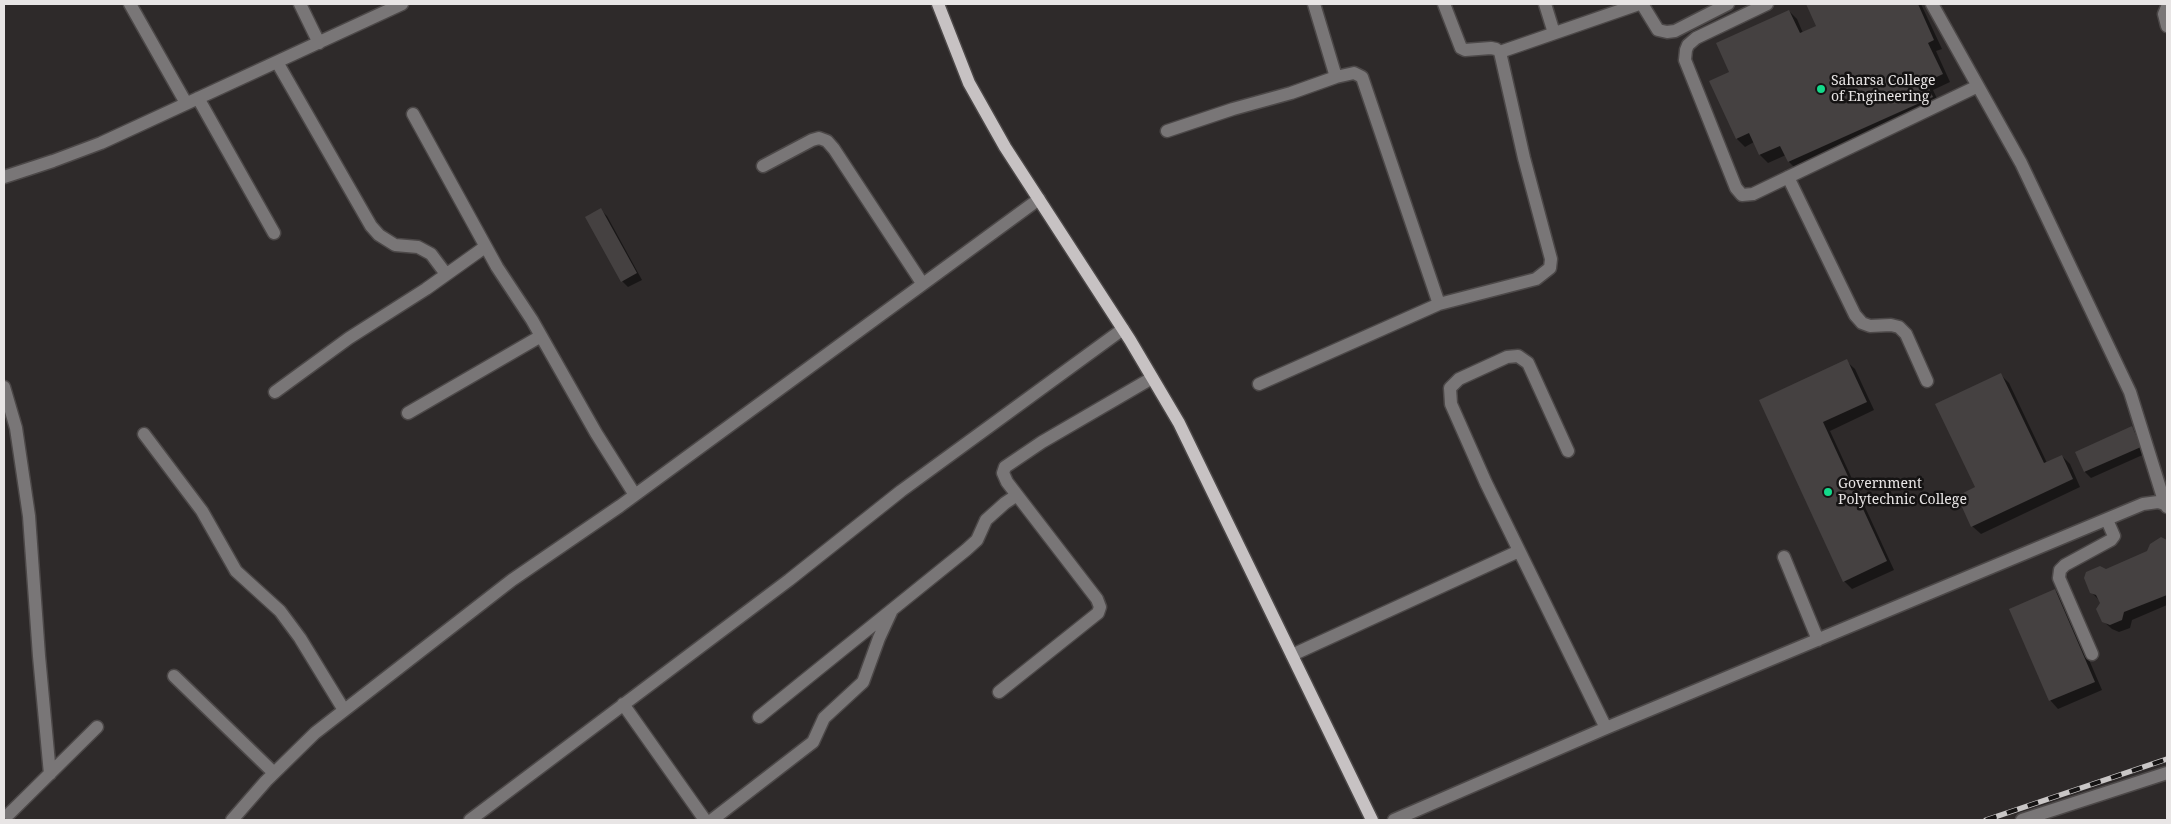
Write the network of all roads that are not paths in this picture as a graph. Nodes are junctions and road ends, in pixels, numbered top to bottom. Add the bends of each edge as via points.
1 (130, 4) edge
2 (300, 4) edge
3 (402, 4) edge
4 (938, 4) edge
5 (1314, 4) edge
6 (1444, 4) edge
7 (1545, 4) edge
8 (1640, 4) edge
9 (1728, 4) edge
10 (1767, 4) edge
11 (1932, 4) edge
12 (2167, 7) edge
13 (2167, 26) edge
14 (1554, 33) junction
15 (319, 43) junction
16 (1500, 52) junction
17 (277, 62) junction
18 (1336, 77) junction
19 (1978, 86) junction
20 (192, 101) junction
21 (414, 114) dead end
22 (1167, 131) dead end
23 (763, 166) dead end
24 (4, 177) edge
25 (1788, 177) junction
26 (1039, 199) junction
27 (274, 233) dead end
28 (485, 247) junction
29 (446, 274) junction
30 (922, 283) junction
31 (1439, 304) junction
32 (1123, 330) junction
33 (541, 336) junction
34 (1152, 378) junction
35 (1927, 381) dead end
36 (1259, 384) dead end
37 (4, 387) edge
38 (275, 392) dead end
39 (408, 413) dead end
40 (144, 434) dead end
41 (1568, 451) dead end
42 (635, 495) junction
43 (1018, 495) junction
44 (2166, 506) edge
45 (2107, 520) junction
46 (1519, 551) junction
47 (1784, 557) dead end
48 (894, 606) junction
49 (1818, 640) junction
50 (2092, 654) dead end
51 (1292, 655) junction
52 (174, 676) dead end
53 (999, 692) dead end
54 (623, 704) junction
55 (344, 710) junction
56 (759, 717) dead end
57 (97, 727) dead end
58 (1606, 728) junction
59 (274, 773) junction
60 (2167, 773) edge
61 (50, 774) junction
62 (11, 814) edge
63 (232, 820) edge
64 (470, 820) edge
65 (705, 820) edge
66 (712, 820) edge
67 (1372, 820) edge
68 (1394, 820) edge
69 (2022, 820) edge

1 - 20 street
2 - 15 street
3 - 15 street
4 - 26 main road via 969,82
5 - 18 street
6 - 16 street via 1462,48 1491,48
7 - 14 street
8 - 9 street via 1658,30 1667,32
8 - 14 street
10 - 25 street via 1696,38 1688,44 1685,60 1736,188 1742,195 1753,194
11 - 19 street
12 - 13 street via 2164,14
14 - 16 street
15 - 17 street
16 - 31 street via 1551,259 1550,268 1536,279
17 - 20 street
17 - 29 street via 371,226 395,245 418,247 431,254
18 - 22 street
18 - 31 street via 1354,72 1362,77
19 - 25 street
19 - 44 street via 2021,163 2130,392
20 - 24 street via 80,151
20 - 27 street
21 - 28 street
23 - 30 street via 812,140 827,141
25 - 35 street via 1855,315 1870,326 1899,327 1906,334
26 - 30 street
26 - 32 main road
28 - 29 street
28 - 33 street
29 - 38 street
30 - 42 street
31 - 36 street
32 - 34 main road
32 - 54 street via 901,491
33 - 39 street
33 - 42 street
34 - 43 street via 1005,467 1003,473
34 - 51 main road via 1179,423
37 - 61 street via 16,428 29,516
40 - 55 street via 202,511 236,572 280,611 300,638
41 - 46 street via 1528,363 1518,356 1507,357 1459,379 1450,388 1451,404
42 - 55 street via 512,580
43 - 48 street via 986,520 977,540 966,550
43 - 53 street via 1100,607 1098,613
44 - 45 street via 2158,502 2144,504
45 - 49 street
45 - 50 street via 2114,536 2111,540 2065,565 2058,578
46 - 51 street
46 - 58 street
47 - 49 street
48 - 56 street
48 - 66 street via 863,682 824,718 813,742
49 - 58 street
51 - 67 main road
52 - 59 street
54 - 64 street
54 - 65 street
55 - 59 street
57 - 61 street
58 - 68 street
59 - 63 street
60 - 69 street
61 - 62 street

